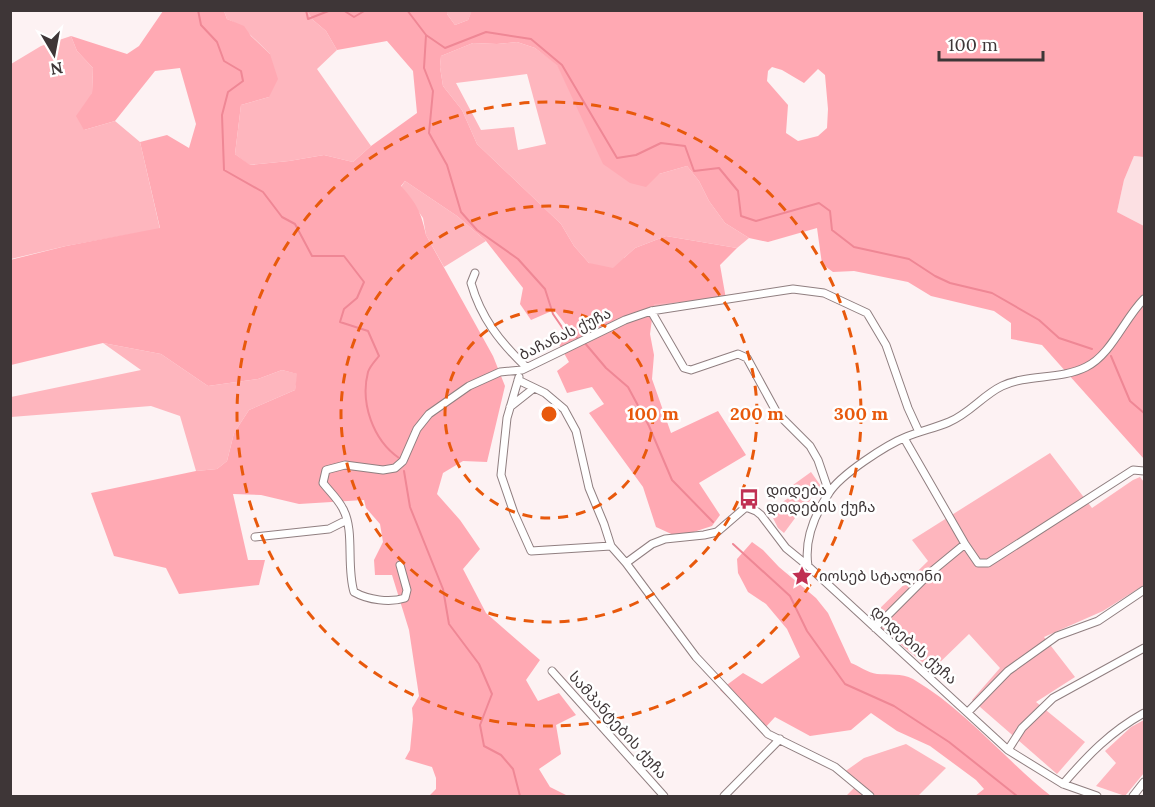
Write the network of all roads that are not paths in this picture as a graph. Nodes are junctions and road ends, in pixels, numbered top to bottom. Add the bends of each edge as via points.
1 (475, 273) dead end
2 (1144, 299) edge
3 (651, 311) junction
4 (524, 369) junction
5 (518, 380) junction
6 (534, 388) junction
7 (510, 407) junction
8 (919, 432) junction
9 (904, 438) junction
10 (1144, 471) edge
11 (830, 492) junction
12 (347, 520) junction
13 (255, 537) dead end
14 (964, 544) junction
15 (611, 546) junction
16 (626, 563) junction
17 (399, 565) dead end
18 (808, 566) junction
19 (1144, 590) edge
20 (875, 628) junction
21 (1144, 648) edge
22 (552, 671) dead end
23 (968, 712) junction
24 (1144, 713) edge
25 (780, 740) junction
26 (1008, 750) junction
27 (1144, 782) edge
28 (1063, 784) junction
29 (664, 796) edge
30 (724, 796) edge
31 (870, 796) edge
32 (1096, 796) edge
33 (1133, 796) edge

1 - 4 street via 471,283 486,321
2 - 8 street via 1099,359 1085,368 1003,386 950,422
3 - 4 street, ბაჩანას ქუჩა via 624,320
3 - 8 street, ბაჩანას ქუჩა via 794,289 824,293 867,313 886,345
3 - 11 street via 684,368 691,370 738,354 747,358 777,413 810,446
4 - 5 street
4 - 12 street, ბაჩანას ქუჩა via 500,372 469,386 429,414 417,429 403,461 395,468 345,465 326,470 323,483
5 - 6 street
5 - 7 street
6 - 7 street
6 - 15 street via 564,408 576,430 589,488
7 - 15 street via 501,475 531,551
8 - 9 street
9 - 11 street via 855,468
9 - 14 street
10 - 14 street via 1133,470 987,563 978,563
11 - 18 street via 809,535
12 - 13 street via 329,529
12 - 17 street, ბაჩანას ქუჩა via 354,592 364,597 405,598 407,590
14 - 20 street
15 - 16 street
16 - 18 street, დიდების ქუჩა via 665,539 717,532 746,507 761,515 786,548
16 - 25 street via 696,657 768,734
18 - 20 street, დიდების ქუჩა
19 - 23 street via 1098,621 1057,636 1008,671
20 - 23 street, დიდების ქუჩა
21 - 26 street via 1053,698 1022,728
22 - 29 street, სამპანტების ქუჩა
23 - 26 street, დიდების ქუჩა
24 - 28 street via 1091,751
25 - 30 street
25 - 31 street via 835,766
26 - 28 street, დიდების ქუჩა
27 - 33 street
28 - 32 street, დიდების ქუჩა

